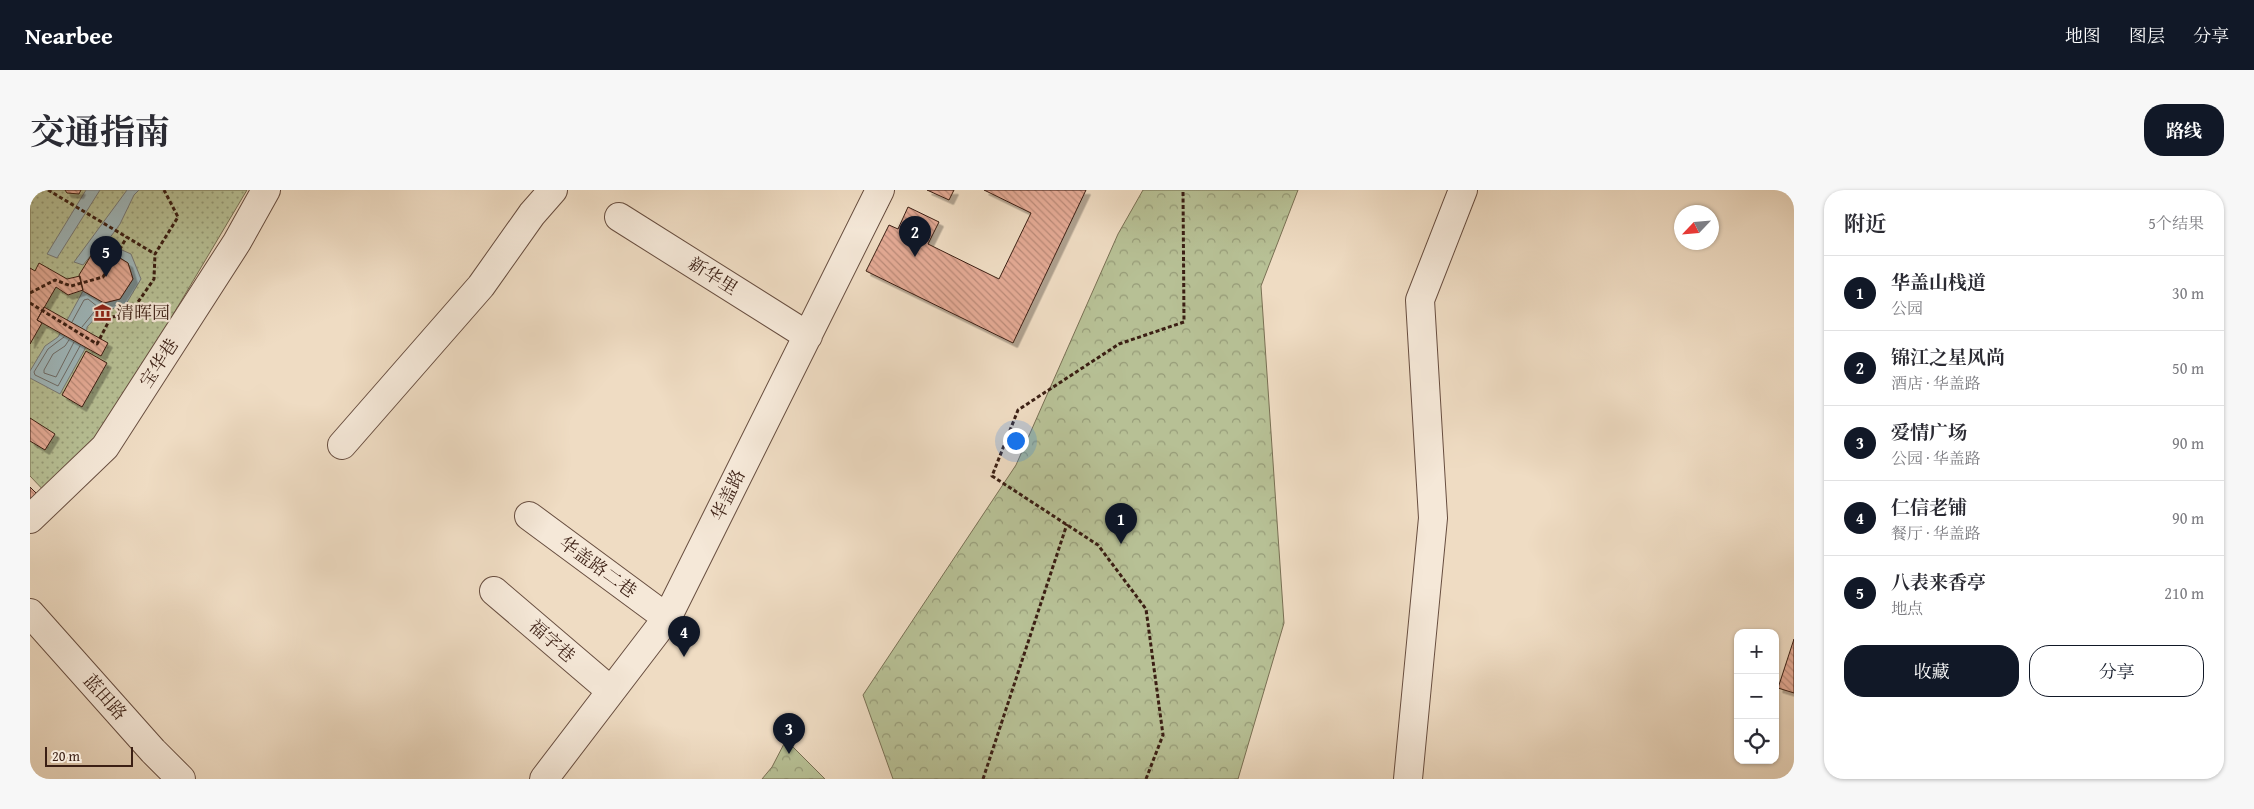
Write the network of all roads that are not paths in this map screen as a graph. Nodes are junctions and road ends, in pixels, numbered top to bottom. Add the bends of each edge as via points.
1 (266, 190) edge
2 (553, 190) edge
3 (880, 190) edge
4 (1463, 190) edge
5 (618, 216) dead end
6 (808, 336) junction
7 (342, 445) dead end
8 (529, 516) dead end
9 (30, 519) edge
10 (494, 591) dead end
11 (30, 613) edge
12 (667, 618) junction
13 (611, 691) junction
14 (182, 779) edge
15 (544, 779) edge
16 (1408, 779) edge

1 - 9 street, 宝华巷 via 237,242 105,447
2 - 7 street via 481,286
3 - 6 street, 华盖路
4 - 16 street via 1420,300 1432,518
5 - 6 street, 新华里
6 - 12 street, 华盖路
8 - 12 street, 华盖路二巷
10 - 13 street, 福字巷
11 - 14 street, 蓝田路
12 - 13 street, 华盖路
13 - 15 street, 华盖路

